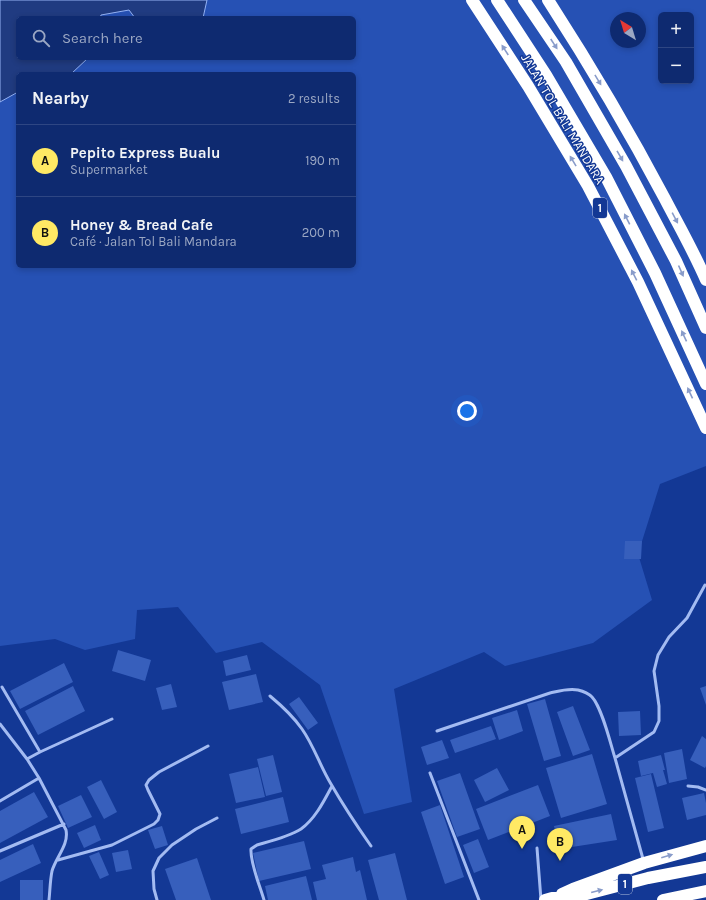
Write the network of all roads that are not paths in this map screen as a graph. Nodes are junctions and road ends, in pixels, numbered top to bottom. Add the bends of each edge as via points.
1 (472, 0) edge
2 (497, 0) edge
3 (524, 0) edge
4 (548, 0) edge
5 (706, 280) edge
6 (706, 328) edge
7 (706, 384) edge
8 (706, 428) edge
9 (705, 585) edge
10 (2, 687) dead end
11 (270, 696) dead end
12 (112, 718) dead end
13 (0, 724) edge
14 (437, 732) dead end
15 (208, 746) dead end
16 (40, 752) junction
17 (614, 758) junction
18 (27, 759) junction
19 (430, 773) dead end
20 (39, 778) junction
21 (332, 786) junction
22 (688, 786) dead end
23 (706, 790) edge
24 (0, 801) edge
25 (217, 818) dead end
26 (64, 824) junction
27 (371, 846) dead end
28 (706, 846) edge
29 (538, 848) dead end
30 (0, 851) edge
31 (58, 860) junction
32 (644, 863) junction
33 (706, 867) edge
34 (648, 878) junction
35 (706, 891) edge
36 (686, 898) edge
37 (546, 899) edge
38 (49, 900) edge
39 (157, 900) edge
40 (264, 900) edge
41 (479, 900) edge
42 (663, 900) edge

8 -> 1 highway, JALAN TOL BALI MANDARA / 1 via 638,282 588,186 528,86
7 -> 2 highway, JALAN TOL BALI MANDARA / 1 via 655,273 606,177 546,75
3 -> 6 highway via 566,62 626,166 676,261
4 -> 5 highway via 643,157
9 - 17 lane via 687,618 669,637 658,655 654,671 660,721 654,732
10 - 16 lane
11 - 21 lane via 303,730
12 - 16 lane
13 - 18 lane
14 - 17 lane via 550,693 577,690 591,696 599,707
15 - 31 lane via 149,780 146,785 160,814 154,824 112,845
16 - 18 lane
17 - 32 lane
18 - 20 lane
19 - 41 lane
20 - 24 lane
20 - 26 lane
21 - 27 lane
21 - 40 lane via 315,815 300,829 251,849 254,870
22 - 23 lane
25 - 39 lane via 172,845 159,858 153,871
26 - 30 lane
26 - 31 lane via 66,837
32 -> 28 highway, 1
29 - 37 lane
31 - 38 lane via 51,877
32 - 34 lane
32 - 37 highway, 1
33 - 34 highway, 1
37 -> 34 highway, 1 via 575,897
35 - 36 highway
36 - 42 highway

